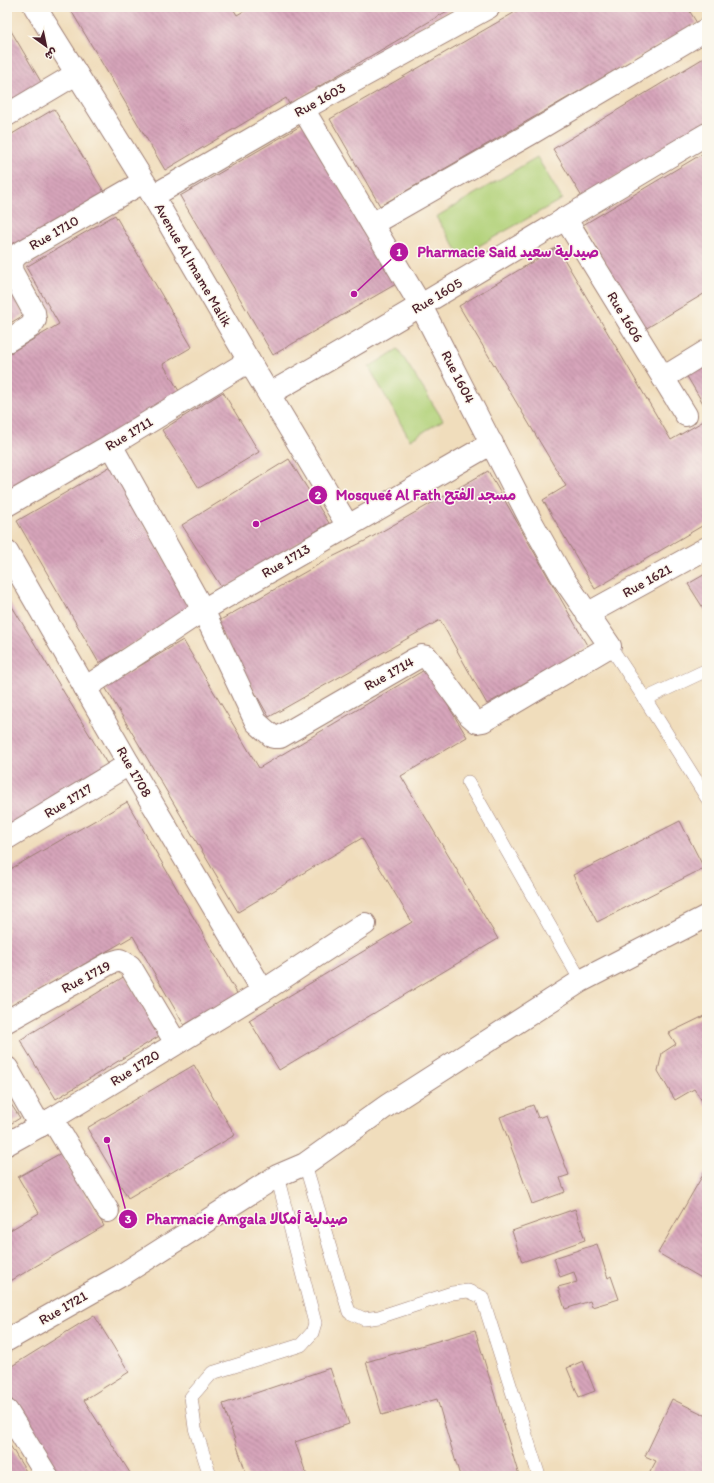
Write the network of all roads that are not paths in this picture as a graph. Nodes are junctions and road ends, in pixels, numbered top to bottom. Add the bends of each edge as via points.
1 (35, 7) edge
2 (489, 7) edge
3 (707, 29) edge
4 (76, 74) junction
5 (303, 109) junction
6 (7, 115) edge
7 (707, 134) edge
8 (148, 189) junction
9 (565, 218) junction
10 (372, 224) junction
11 (421, 306) junction
12 (7, 341) edge
13 (707, 351) edge
14 (249, 361) junction
15 (663, 378) junction
16 (269, 394) junction
17 (686, 415) dead end
18 (492, 442) junction
19 (111, 445) junction
20 (7, 505) edge
21 (348, 526) junction
22 (707, 548) edge
23 (9, 560) edge
24 (203, 610) junction
25 (587, 614) junction
26 (610, 646) junction
27 (707, 670) edge
28 (86, 688) junction
29 (645, 699) junction
30 (129, 764) junction
31 (468, 782) dead end
32 (707, 798) edge
33 (7, 838) edge
34 (707, 916) edge
35 (365, 924) dead end
36 (581, 981) junction
37 (263, 991) junction
38 (7, 1021) edge
39 (176, 1043) junction
40 (7, 1068) edge
41 (46, 1122) junction
42 (7, 1144) edge
43 (305, 1164) junction
44 (277, 1176) junction
45 (108, 1211) dead end
46 (7, 1340) edge
47 (7, 1411) edge
48 (46, 1476) edge
49 (210, 1476) edge
50 (539, 1476) edge

1 - 4 street, Avenue Al Imame Malik
2 - 5 street, Rue 1603
3 - 10 street
4 - 6 street
4 - 8 street, Avenue Al Imame Malik
5 - 8 street, Rue 1603
5 - 10 street, Rue 1604
7 - 9 street, Rue 1605
8 - 12 street, Rue 1710 via 18,254 10,266 34,312 35,320 30,327
8 - 14 street, Avenue Al Imame Malik
9 - 11 street, Rue 1605
9 - 15 street, Rue 1606
10 - 11 street, Rue 1604
11 - 16 street, Rue 1605
11 - 18 street, Rue 1604
13 - 15 street
14 - 16 street, Avenue Al Imame Malik
14 - 19 street, Rue 1711
15 - 17 street, Rue 1606
16 - 21 street, Avenue Al Imame Malik
18 - 21 street, Rue 1713
18 - 25 street, Rue 1604 via 563,578
19 - 20 street, Rue 1711
19 - 24 street
21 - 24 street, Rue 1713
22 - 25 street, Rue 1621
23 - 28 street, Rue 1708
24 - 26 street, Rue 1714 via 256,722 273,736 280,737 422,656 427,657 477,722 483,721
24 - 28 street, Rue 1713
25 - 26 street, Rue 1604
26 - 29 lane
27 - 29 lane
28 - 30 street, Rue 1708
29 - 32 lane
30 - 33 street, Rue 1717
30 - 37 street, Rue 1708
31 - 36 lane
34 - 36 street, Rue 1721
35 - 37 street, Rue 1720
36 - 43 street, Rue 1721 via 388,1105
37 - 39 street, Rue 1720
38 - 39 street, Rue 1719 via 110,963 120,960 130,966
39 - 41 street, Rue 1720
40 - 41 street
41 - 42 street, Rue 1720
41 - 45 street
43 - 44 street, Rue 1721
43 - 50 lane via 349,1312 364,1319 379,1317 452,1293 468,1291 482,1297
44 - 46 street, Rue 1721 via 120,1276
44 - 49 lane via 315,1323 312,1333 301,1344 212,1373 191,1397 194,1428
47 - 48 street

